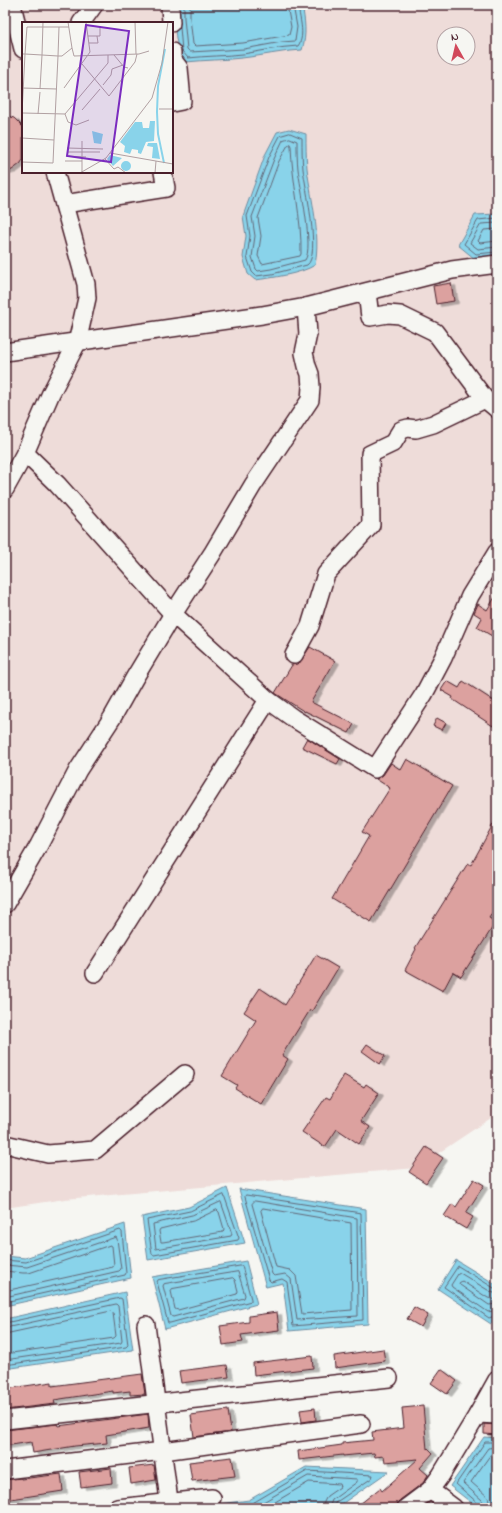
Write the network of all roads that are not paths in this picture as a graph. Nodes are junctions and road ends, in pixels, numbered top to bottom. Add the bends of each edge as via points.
1 (12, 5) edge
2 (94, 5) edge
3 (170, 5) edge
4 (82, 22) edge
5 (171, 22) edge
6 (22, 45) edge
7 (173, 60) edge
8 (173, 103) edge
9 (55, 173) edge
10 (163, 173) edge
11 (64, 204) junction
12 (497, 264) edge
13 (367, 292) junction
14 (306, 307) junction
15 (77, 343) junction
16 (5, 352) edge
17 (491, 404) edge
18 (25, 453) junction
19 (5, 488) edge
20 (497, 552) edge
21 (173, 614) junction
22 (294, 655) dead end
23 (268, 700) junction
24 (5, 904) edge
25 (95, 973) dead end
26 (185, 1074) dead end
27 (5, 1144) edge
28 (146, 1325) dead end
29 (389, 1378) dead end
30 (497, 1380) edge
31 (157, 1405) junction
32 (478, 1414) junction
33 (497, 1415) edge
34 (5, 1420) edge
35 (361, 1424) dead end
36 (163, 1451) junction
37 (5, 1470) edge
38 (430, 1490) junction
39 (212, 1498) dead end
40 (169, 1505) edge
41 (117, 1508) edge
42 (406, 1508) edge
43 (454, 1508) edge

1 - 6 street
2 - 4 street
3 - 5 street
7 - 8 street via 179,68 182,101
9 - 11 street
10 - 11 street via 166,188
11 - 15 street via 86,284 87,298
12 - 13 street via 452,270
13 - 14 street
13 - 17 street via 370,317 400,315 435,332
14 - 15 street
14 - 21 street via 308,334 304,353 310,374 310,400 253,485
15 - 16 street
15 - 18 street
17 - 22 street via 416,429 401,430 393,443 370,454 371,526 326,574 310,626
18 - 19 street
18 - 21 street via 58,484
20 - 23 street via 470,596 444,658 424,694 375,769
21 - 23 street
21 - 24 street via 78,770
23 - 25 street
26 - 27 street via 95,1150 48,1154
28 - 31 street
29 - 31 street
30 - 32 street
31 - 34 street
31 - 36 street
32 - 33 street
32 - 38 street
35 - 36 street
36 - 37 street
36 - 40 street
38 - 42 street
38 - 43 street
39 - 40 street
40 - 41 street

